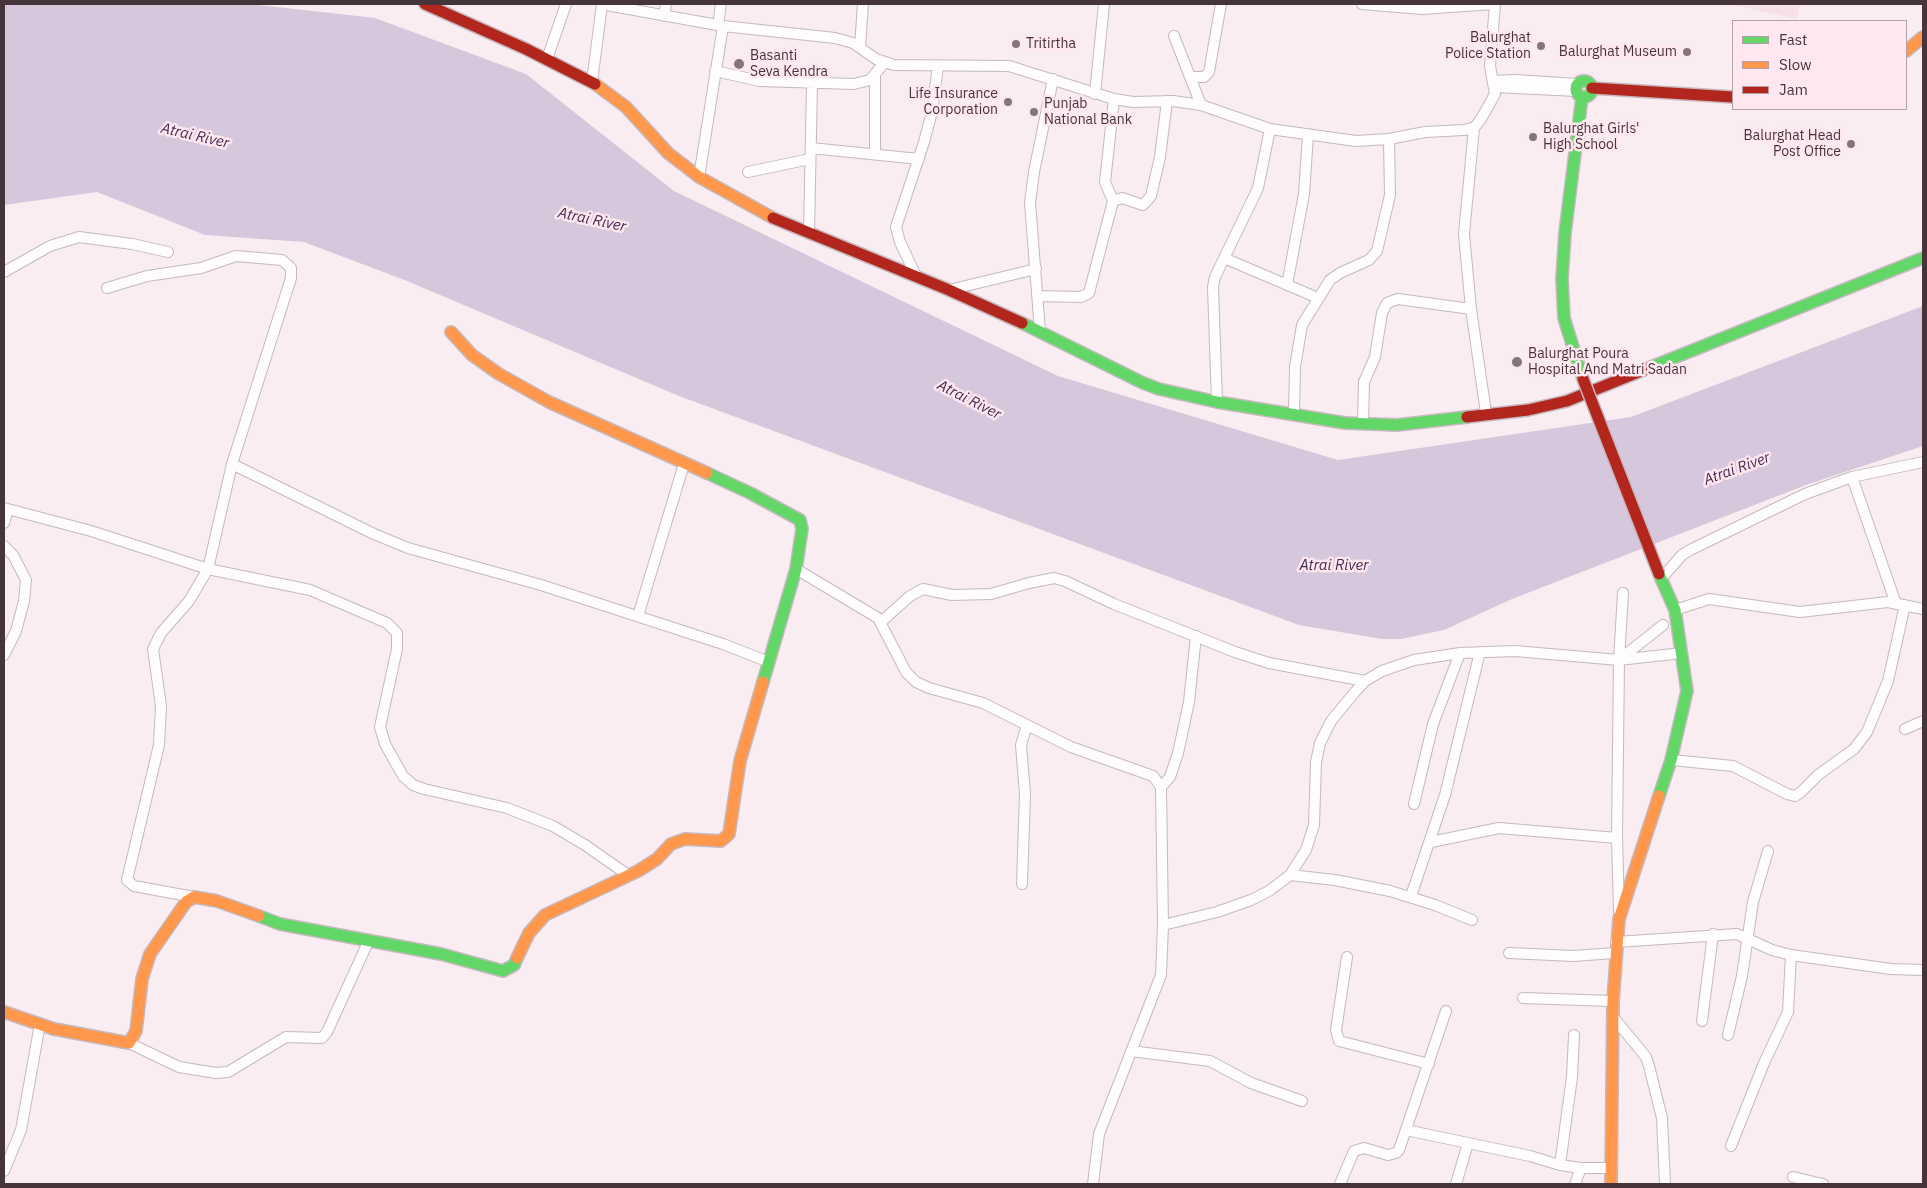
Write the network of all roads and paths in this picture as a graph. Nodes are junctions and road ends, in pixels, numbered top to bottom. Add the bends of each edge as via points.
1 (425, 4) edge
2 (566, 4) edge
3 (602, 4) edge
4 (666, 4) edge
5 (721, 4) edge
6 (863, 4) edge
7 (1104, 4) edge
8 (1221, 4) edge
9 (1362, 4) edge
10 (1494, 4) edge
11 (664, 16) junction
12 (721, 25) junction
13 (1174, 36) dead end
14 (1923, 37) edge
15 (860, 47) junction
16 (1907, 50) edge
17 (547, 59) junction
18 (884, 64) junction
19 (938, 66) junction
20 (715, 71) junction
21 (875, 74) junction
22 (1191, 77) junction
23 (1053, 79) junction
24 (592, 82) junction
25 (812, 84) junction
26 (1494, 84) junction
27 (1579, 91) junction
28 (1095, 94) junction
29 (1732, 97) edge
30 (1114, 99) junction
31 (1167, 101) junction
32 (1201, 105) junction
33 (1474, 128) junction
34 (1270, 129) junction
35 (1308, 135) junction
36 (1389, 139) junction
37 (810, 148) junction
38 (875, 153) junction
39 (810, 159) junction
40 (919, 159) junction
41 (748, 172) dead end
42 (699, 177) junction
43 (1113, 201) junction
44 (809, 233) junction
45 (168, 252) dead end
46 (1224, 258) junction
47 (1923, 258) edge
48 (1036, 269) junction
49 (4, 272) edge
50 (916, 276) junction
51 (1286, 285) junction
52 (107, 288) dead end
53 (949, 290) junction
54 (1038, 296) junction
55 (1318, 298) junction
56 (1471, 309) junction
57 (1040, 331) junction
58 (451, 332) dead end
59 (1217, 402) junction
60 (1294, 414) junction
61 (1486, 414) junction
62 (1363, 423) junction
63 (1923, 462) edge
64 (232, 464) junction
65 (684, 464) junction
66 (1852, 477) junction
67 (6, 508) edge
68 (4, 522) edge
69 (4, 546) edge
70 (208, 569) junction
71 (796, 569) junction
72 (1660, 576) junction
73 (1623, 594) dead end
74 (1901, 604) junction
75 (1923, 609) edge
76 (1675, 610) junction
77 (638, 616) junction
78 (881, 622) junction
79 (1663, 625) dead end
80 (1196, 636) junction
81 (1480, 652) junction
82 (1460, 653) junction
83 (1682, 653) junction
84 (4, 655) edge
85 (1619, 660) junction
86 (768, 662) junction
87 (1366, 680) junction
88 (1923, 722) edge
89 (1027, 725) junction
90 (1905, 730) dead end
91 (1671, 760) junction
92 (1162, 787) junction
93 (1414, 804) dead end
94 (1617, 838) junction
95 (1431, 842) junction
96 (1768, 852) dead end
97 (628, 875) junction
98 (1290, 875) junction
99 (1022, 884) dead end
100 (1411, 896) junction
101 (194, 897) junction
102 (1619, 919) junction
103 (1472, 920) dead end
104 (1163, 925) junction
105 (1713, 934) junction
106 (1746, 936) junction
107 (369, 940) junction
108 (1615, 948) junction
109 (1509, 953) dead end
110 (1791, 954) junction
111 (1347, 957) dead end
112 (1923, 970) edge
113 (1523, 998) dead end
114 (1613, 1001) junction
115 (1446, 1010) dead end
116 (4, 1012) edge
117 (1614, 1018) junction
118 (1702, 1021) dead end
119 (40, 1024) junction
120 (1574, 1034) dead end
121 (1728, 1035) dead end
122 (129, 1043) junction
123 (1131, 1051) junction
124 (1429, 1064) junction
125 (1302, 1101) dead end
126 (1406, 1130) junction
127 (1468, 1143) junction
128 (1731, 1146) dead end
129 (1560, 1164) junction
130 (1581, 1168) junction
131 (1611, 1168) junction
132 (4, 1170) edge
133 (1793, 1177) dead end
134 (1093, 1184) edge
135 (1340, 1184) edge
136 (1456, 1184) edge
137 (1575, 1184) edge
138 (1611, 1184) edge
139 (1666, 1184) edge
140 (1823, 1184) edge

1 - 17 street
2 - 17 street
3 - 11 street
3 - 24 street
4 - 11 street
5 - 12 street
6 - 15 street
7 - 28 street
8 - 22 street via 1210,72 1204,77
9 - 10 street via 1422,9
10 - 26 street via 1490,66
11 - 12 street
12 - 15 street via 835,38
12 - 20 street
13 - 22 street
14 - 16 street
15 - 18 street
17 - 24 street
18 - 19 street
18 - 21 street
19 - 23 street via 1009,66
19 - 40 street via 932,112
20 - 25 street via 748,80
20 - 42 street
21 - 25 street via 870,80 854,84
21 - 38 street
22 - 32 street
23 - 28 street
23 - 48 street via 1032,184
24 - 42 street via 626,108 668,153
25 - 37 street
26 - 27 street
26 - 33 street via 1495,94
27 - 29 street via 1589,95 1592,88
27 - 72 street, bridge via 1565,233 1564,318 1583,379
28 - 30 street
30 - 31 street
30 - 43 street via 1105,182
31 - 32 street
31 - 43 street via 1160,157 1149,201 1143,204 1122,198
32 - 34 street
33 - 36 street
33 - 56 street via 1464,234
34 - 35 street
34 - 46 street via 1258,188
35 - 36 street via 1356,141
35 - 51 street via 1304,194
36 - 55 street via 1390,195 1377,251 1369,260 1330,280
37 - 38 street
37 - 39 street
38 - 40 street
39 - 41 street
39 - 44 street
40 - 50 street via 896,227
42 - 44 street via 774,218
43 - 54 street via 1089,293 1081,297
44 - 50 street
45 - 49 street via 79,237 50,246
46 - 51 street
46 - 59 street via 1213,287
47 - 61 street via 1567,401 1528,410
48 - 53 street
48 - 54 street
50 - 53 street
51 - 55 street
52 - 64 street via 147,276 201,268 236,256 288,263 291,278
53 - 57 street
54 - 57 street
55 - 60 street via 1298,338
56 - 61 street
56 - 62 street via 1398,300 1387,303 1382,313 1375,357 1364,382
57 - 59 street via 1143,384
58 - 65 street via 472,355 507,379
59 - 60 street
60 - 62 street
61 - 62 street via 1397,425
63 - 66 street
64 - 70 street
64 - 77 street via 408,548
65 - 71 street via 750,493 800,520 802,529
65 - 77 street
66 - 72 street via 1805,494 1690,550
66 - 74 street
67 - 68 street
67 - 70 street via 91,531
69 - 84 street via 13,555 26,580 16,631
70 - 97 street via 310,590 393,628 397,633 398,649 380,727 385,744 403,776 424,789 507,808 531,817 585,845
70 - 101 street via 153,649 161,706 159,745 127,877 134,886
71 - 78 street via 854,602
71 - 86 street
72 - 76 street
73 - 85 street
74 - 75 street
74 - 76 street via 1800,612 1709,599
74 - 91 street via 1888,681 1867,732 1854,749 1796,796 1733,766
76 - 83 street
77 - 86 street
78 - 80 street via 923,588 952,595 996,594 1054,578
78 - 89 street via 906,672 916,682 983,703
79 - 85 street
80 - 87 street via 1269,663
80 - 92 street via 1189,702 1178,753 1170,777
81 - 82 street
81 - 85 street via 1515,651
81 - 95 street via 1455,760
82 - 87 street via 1414,660
82 - 93 street via 1433,724
83 - 85 street
83 - 91 street via 1687,691
85 - 94 street
86 - 97 street via 740,761 729,834 721,841 685,839 672,844 656,859
87 - 98 street via 1331,721 1320,743 1316,762 1314,825 1306,850
88 - 90 street
89 - 92 street via 1071,747 1153,776
89 - 99 street via 1021,745 1025,794
91 - 102 street
92 - 104 street
94 - 95 street via 1500,828
94 - 102 street
95 - 100 street
96 - 106 street
97 - 107 street via 545,915 529,933 514,965 503,971 441,954
98 - 100 street via 1334,880
98 - 104 street via 1251,900
100 - 103 street
101 - 107 street via 217,901 273,923
101 - 122 street via 186,902 150,954 142,979 136,1031
102 - 108 street
104 - 123 street via 1161,975
105 - 106 street
105 - 108 street
105 - 118 street
106 - 110 street via 1772,950
106 - 121 street via 1742,976
107 - 122 street via 322,1038 286,1037 228,1072 216,1073 179,1067
108 - 109 street via 1573,956
108 - 114 street
110 - 112 street via 1891,969
110 - 128 street via 1788,1012
111 - 124 street via 1336,1030 1339,1041
113 - 114 street
114 - 117 street
115 - 124 street
116 - 119 street
117 - 131 street
117 - 139 street via 1646,1057 1649,1066 1662,1118
119 - 122 street
119 - 132 street via 21,1130
120 - 129 street via 1572,1077
123 - 125 street via 1210,1061 1251,1083
123 - 134 street via 1099,1134
124 - 126 street
126 - 127 street
126 - 135 street via 1396,1153 1388,1155 1364,1148 1354,1151
127 - 129 street
127 - 136 street
129 - 130 street
130 - 131 street
130 - 137 street
131 - 138 street
133 - 140 street

